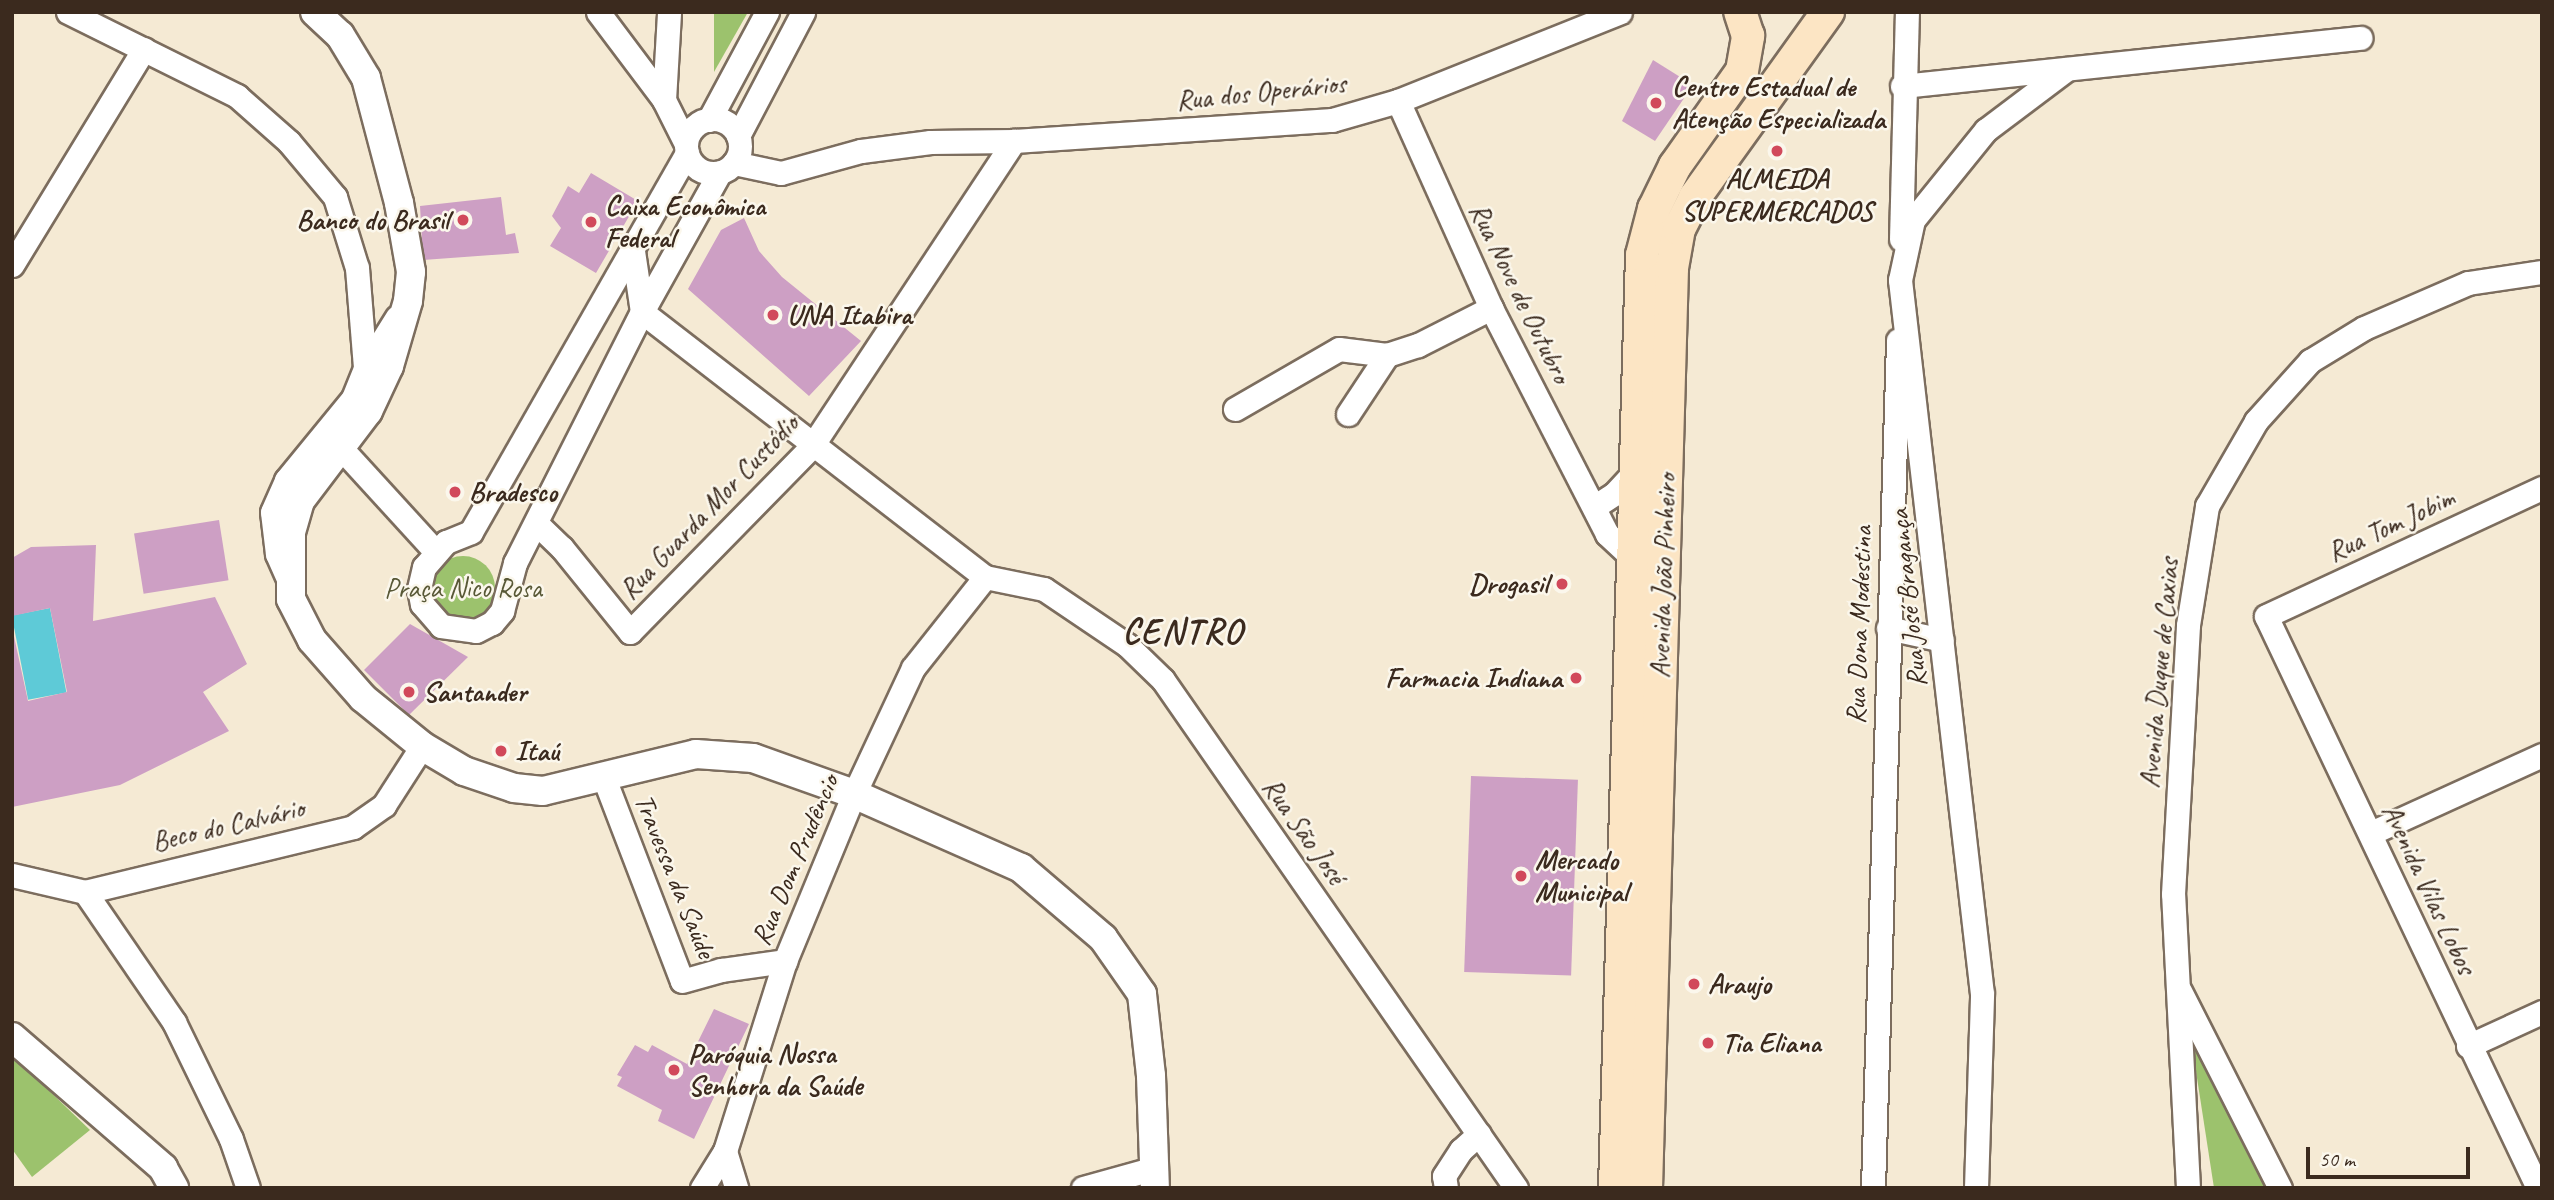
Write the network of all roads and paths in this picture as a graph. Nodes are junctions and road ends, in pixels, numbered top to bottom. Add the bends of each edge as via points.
1 (68, 12) edge
2 (315, 12) edge
3 (598, 12) edge
4 (670, 12) edge
5 (767, 12) edge
6 (803, 12) edge
7 (1620, 12) edge
8 (1740, 12) edge
9 (1828, 12) edge
10 (1902, 15) edge
11 (2360, 38) dead end
12 (668, 41) junction
13 (144, 49) junction
14 (629, 59) junction
15 (2067, 69) junction
16 (1902, 86) junction
17 (664, 100) junction
18 (1398, 101) junction
19 (704, 121) junction
20 (738, 136) junction
21 (1014, 141) junction
22 (686, 149) junction
23 (727, 167) junction
24 (633, 251) junction
25 (12, 265) edge
26 (2542, 272) edge
27 (1900, 280) junction
28 (408, 301) junction
29 (1491, 308) junction
30 (642, 312) junction
31 (1387, 355) junction
32 (365, 368) junction
33 (1235, 409) dead end
34 (1348, 414) dead end
35 (812, 446) junction
36 (340, 447) junction
37 (1637, 469) junction
38 (2542, 488) edge
39 (1594, 507) junction
40 (536, 523) junction
41 (435, 551) junction
42 (1631, 556) junction
43 (985, 577) junction
44 (289, 581) junction
45 (2266, 616) joint
46 (1888, 628) junction
47 (1942, 639) junction
48 (422, 746) junction
49 (2542, 755) edge
50 (604, 778) junction
51 (854, 794) junction
52 (2371, 833) junction
53 (12, 875) edge
54 (85, 892) junction
55 (785, 961) junction
56 (2175, 981) junction
57 (2542, 1013) edge
58 (12, 1037) edge
59 (2468, 1046) junction
60 (1479, 1134) junction
61 (725, 1151) junction
62 (1155, 1178) edge
63 (174, 1188) edge
64 (248, 1188) edge
65 (702, 1188) edge
66 (736, 1188) edge
67 (1083, 1188) edge
68 (1446, 1188) edge
69 (1516, 1188) edge
70 (1615, 1188) edge
71 (1646, 1188) edge
72 (1872, 1188) edge
73 (1976, 1188) edge
74 (2188, 1188) edge
75 (2280, 1188) edge
76 (2538, 1188) edge

1 - 13 street
2 - 28 street via 340,35 366,78 400,203 411,272
3 - 14 street
4 - 12 street
5 - 19 street
6 - 20 street
7 - 18 street, Rua dos Operários
8 - 37 main road, Avenida João Pinheiro via 1748,36 1742,71 1675,166 1654,209 1642,255
9 - 71 main road, Avenida João Pinheiro via 1695,197 1679,229 1672,268
10 - 16 street, Rua Dona Modestina
11 - 15 street
12 - 14 street via 651,55
12 - 17 street
13 - 25 street
13 - 32 street via 237,96 289,142 335,197 357,268
14 - 17 street
15 - 16 street
15 - 27 street, Rua José Bragança via 1986,130 1913,220
16 - 27 street, Rua Dona Modestina
17 - 19 street
17 - 22 street
18 - 21 street, Rua dos Operários via 1332,120
18 - 29 street, Rua Nove de Outubro
19 - 20 street via 726,122
19 - 22 street
20 - 23 street
21 - 23 street, Rua dos Operários via 930,142 860,152 781,173
21 - 35 street, Rua Guarda Mor Custódio
22 - 23 street via 696,167
22 - 24 street
23 - 30 street
24 - 30 street
24 - 41 street via 471,532
26 - 56 street, Avenida Duque de Caxias via 2468,283 2364,328 2310,361 2256,421 2207,506 2188,625 2173,894
27 - 46 street, Rua Dona Modestina
27 - 47 street, Rua José Bragança
28 - 32 street
28 - 36 street via 389,366 368,411
29 - 31 street via 1419,345
29 - 39 street, Rua Nove de Outubro
30 - 35 street
30 - 40 street
31 - 33 street via 1339,349
31 - 34 street
32 - 44 street via 353,398 286,480 272,512 277,554
35 - 40 street, Rua Guarda Mor Custódio via 630,632
35 - 43 street
36 - 41 street
36 - 44 street via 300,501 291,532
37 - 39 street via 1614,494
37 - 42 main road, Avenida João Pinheiro
38 - 45 street, Rua Tom Jobim
39 - 42 street, Rua Nove de Outubro via 1607,534
40 - 41 street via 515,563 502,611 476,631 442,626 422,604 419,589 424,568
42 - 70 main road, Avenida João Pinheiro
43 - 51 street, Rua Dom Prudêncio via 913,668
43 - 60 street, Rua São José via 1044,589 1127,645 1163,680
44 - 48 street via 291,599 312,640 363,698
45 - 52 street, Avenida Vilas Lobos
46 - 47 street
46 - 72 street, Rua Dona Modestina
47 - 73 street, Rua José Bragança via 1982,994
48 - 50 street via 464,771 514,788 543,791
48 - 54 street, Beco do Calvário via 384,805 353,827
49 - 52 street
50 - 51 street via 649,762 696,754 753,758
50 - 55 street, Travessa da Saúde via 682,981
51 - 55 street, Rua Dom Prudêncio
51 - 62 street via 1021,868 1103,939 1142,994
52 - 59 street, Avenida Vilas Lobos
53 - 54 street, Beco do Calvário
54 - 64 street via 174,1022 231,1139
55 - 61 street, Rua Dom Prudêncio
56 - 74 street, Avenida Duque de Caxias
56 - 75 street, Avenida Duque de Caxias
57 - 59 street
58 - 63 street via 163,1168
59 - 76 street, Avenida Vilas Lobos
60 - 68 street via 1461,1150 1444,1176
60 - 69 street, Rua São José
61 - 65 street, Rua Dom Prudêncio
61 - 66 street
62 - 67 street

